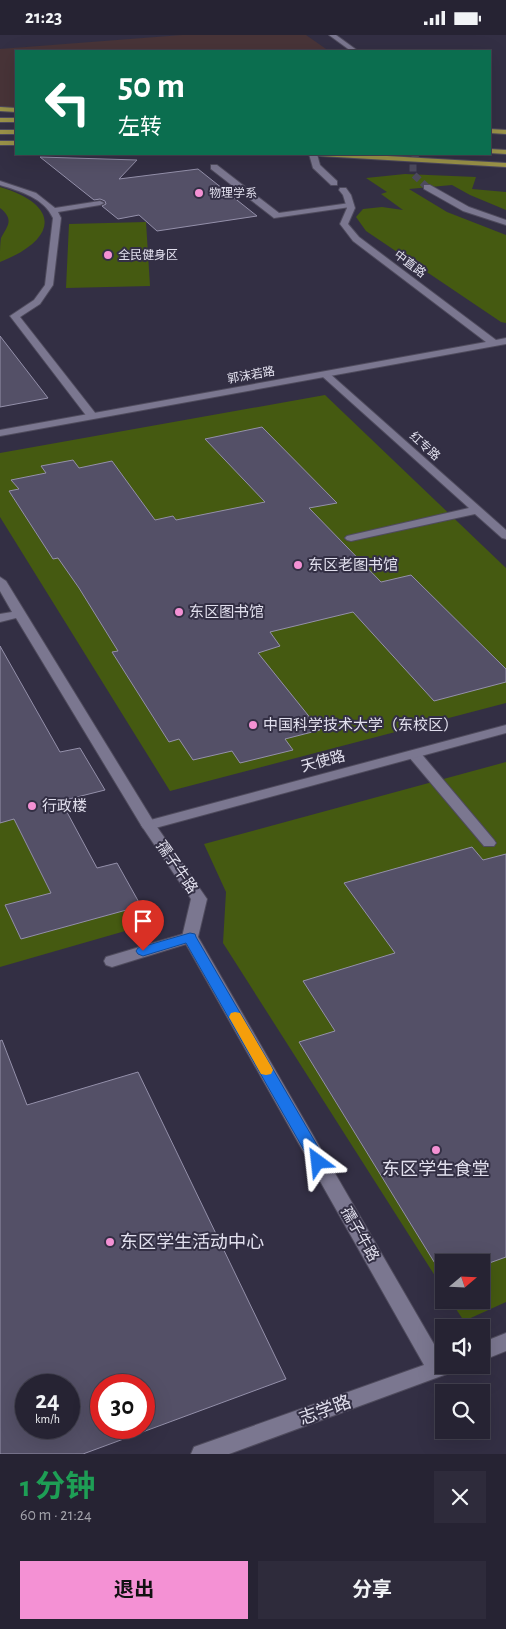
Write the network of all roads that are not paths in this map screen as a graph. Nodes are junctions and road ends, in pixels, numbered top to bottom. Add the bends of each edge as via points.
1 (332, 35) edge
2 (354, 50) edge
3 (0, 109) edge
4 (15, 109) edge
5 (0, 120) edge
6 (15, 120) edge
7 (491, 131) edge
8 (0, 132) edge
9 (15, 132) edge
10 (506, 132) edge
11 (491, 139) edge
12 (506, 140) edge
13 (0, 143) edge
14 (15, 143) edge
15 (491, 151) edge
16 (506, 152) edge
17 (313, 155) edge
18 (356, 155) edge
19 (391, 156) edge
20 (506, 165) edge
21 (214, 167) dead end
22 (0, 183) edge
23 (334, 183) dead end
24 (427, 187) tunnel mouth
25 (343, 190) dead end
26 (100, 203) dead end
27 (350, 205) junction
28 (55, 210) junction
29 (506, 223) edge
30 (506, 341) edge
31 (494, 343) junction
32 (326, 375) junction
33 (92, 416) junction
34 (0, 433) edge
35 (477, 510) junction
36 (506, 537) edge
37 (351, 538) dead end
38 (0, 581) edge
39 (20, 614) junction
40 (0, 618) edge
41 (506, 729) edge
42 (414, 754) junction
43 (148, 825) junction
44 (489, 843) dead end
45 (190, 937) junction
46 (112, 961) dead end
47 (506, 1342) edge
48 (490, 1348) edge
49 (435, 1355) edge
50 (435, 1370) edge
51 (202, 1454) edge

1 - 2 street
3 - 4 highway
5 - 6 highway
7 - 10 highway
8 - 9 highway
11 - 12 highway
13 - 14 highway
15 - 16 highway
17 - 23 street via 316,166
18 - 19 highway
19 - 20 highway
21 - 27 street via 277,216
22 - 28 street via 19,188
24 - 29 street via 466,209
25 - 27 street
26 - 28 street
27 - 31 street, 中直路 via 344,224 356,239
28 - 33 street via 57,217 48,285 37,302 15,316
30 - 31 street, 郭沫若路
31 - 32 street, 郭沫若路
32 - 33 street, 郭沫若路
32 - 35 street, 红专路
33 - 34 street, 郭沫若路
35 - 36 street, 红专路
35 - 37 street
38 - 39 street, 孺子牛路
39 - 40 street
39 - 43 street, 孺子牛路
41 - 42 street, 天使路
42 - 43 street, 天使路
42 - 44 street
43 - 45 street, 孺子牛路 via 199,899
45 - 46 street
45 - 49 street, 孺子牛路
47 - 48 street
50 - 51 street, 志学路

